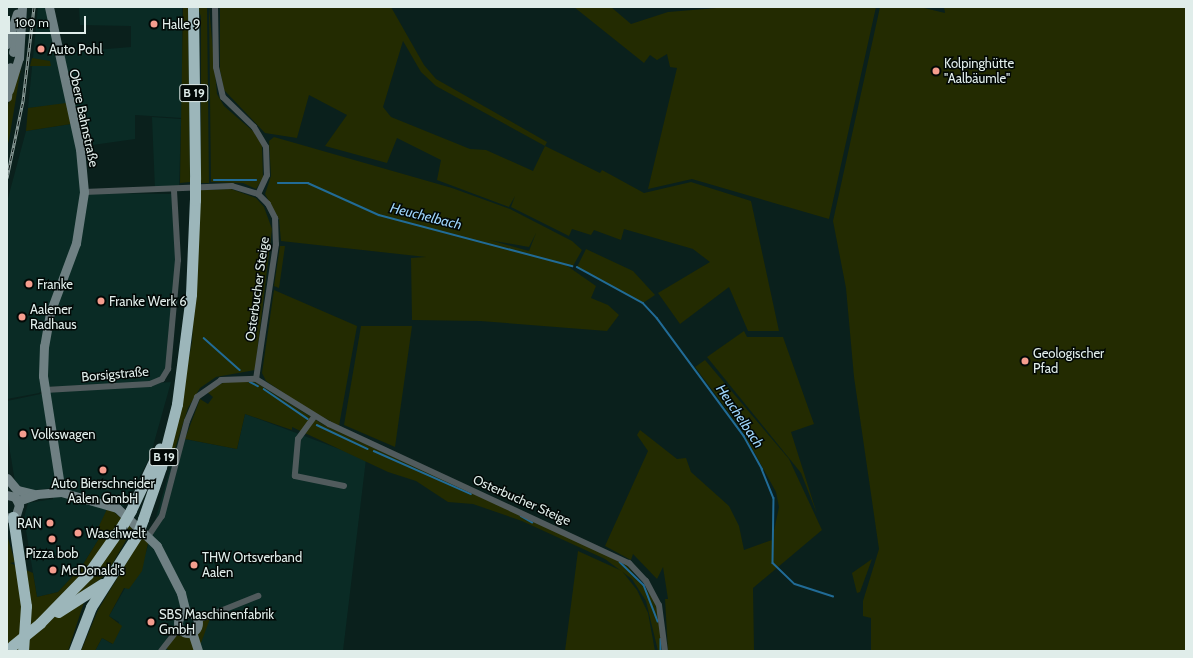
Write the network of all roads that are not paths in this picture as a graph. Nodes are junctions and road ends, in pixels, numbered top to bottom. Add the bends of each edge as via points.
1 (19, 7) edge
2 (22, 7) edge
3 (49, 7) edge
4 (193, 7) edge
5 (215, 7) edge
6 (9, 48) edge
7 (8, 67) edge
8 (8, 94) edge
9 (174, 190) junction
10 (84, 192) junction
11 (258, 194) junction
12 (256, 379) junction
13 (45, 390) junction
14 (178, 394) junction
15 (314, 417) junction
16 (7, 478) edge
17 (344, 486) dead end
18 (61, 492) junction
19 (37, 494) junction
20 (7, 495) edge
21 (18, 501) junction
22 (9, 520) edge
23 (149, 535) junction
24 (120, 567) junction
25 (258, 596) dead end
26 (186, 613) junction
27 (44, 620) junction
28 (198, 620) junction
29 (180, 627) junction
30 (192, 632) junction
31 (10, 648) edge
32 (23, 651) edge
33 (74, 651) edge
34 (161, 651) edge
35 (198, 651) edge
36 (665, 651) edge

1 - 6 street
2 - 6 street
2 - 8 street via 20,58
3 - 10 street, Obere Bahnstraße via 80,149
4 - 14 highway, B 19, bridge via 195,200 191,294
5 - 11 street via 216,67 223,97 254,127 266,147 267,175
6 - 7 street via 14,62
7 - 8 street
9 - 10 street
9 - 11 street via 232,186
9 - 13 street, Borsigstraße via 178,260 168,369 162,379 150,384
10 - 13 street, Obere Bahnstraße via 76,244 46,333
11 - 12 street, Osterbucher Steige via 275,218 276,235
12 - 15 street, Osterbucher Steige
12 - 23 street via 221,380 198,397 187,421 162,516
13 - 18 street, Obere Bahnstraße
14 - 24 highway, B 19, bridge via 166,450 143,519
14 - 27 highway, B 19, bridge via 157,456 123,524 88,574
15 - 17 street via 298,439 295,476
15 - 36 street, Osterbucher Steige via 629,563 646,580 659,605
16 - 19 street via 17,490
18 - 19 street
18 - 23 street via 117,508
19 - 21 street
20 - 21 street
21 - 22 street via 18,512
22 - 32 highway via 20,554 26,606
23 - 26 street via 176,580
24 - 27 highway, B 19 via 90,593
24 - 33 highway, B 19 via 92,607
25 - 28 street
26 - 28 street via 193,614
26 - 29 street via 179,618
27 - 31 highway, B 19, bridge
28 - 30 street
29 - 30 street
29 - 34 street
30 - 35 street

